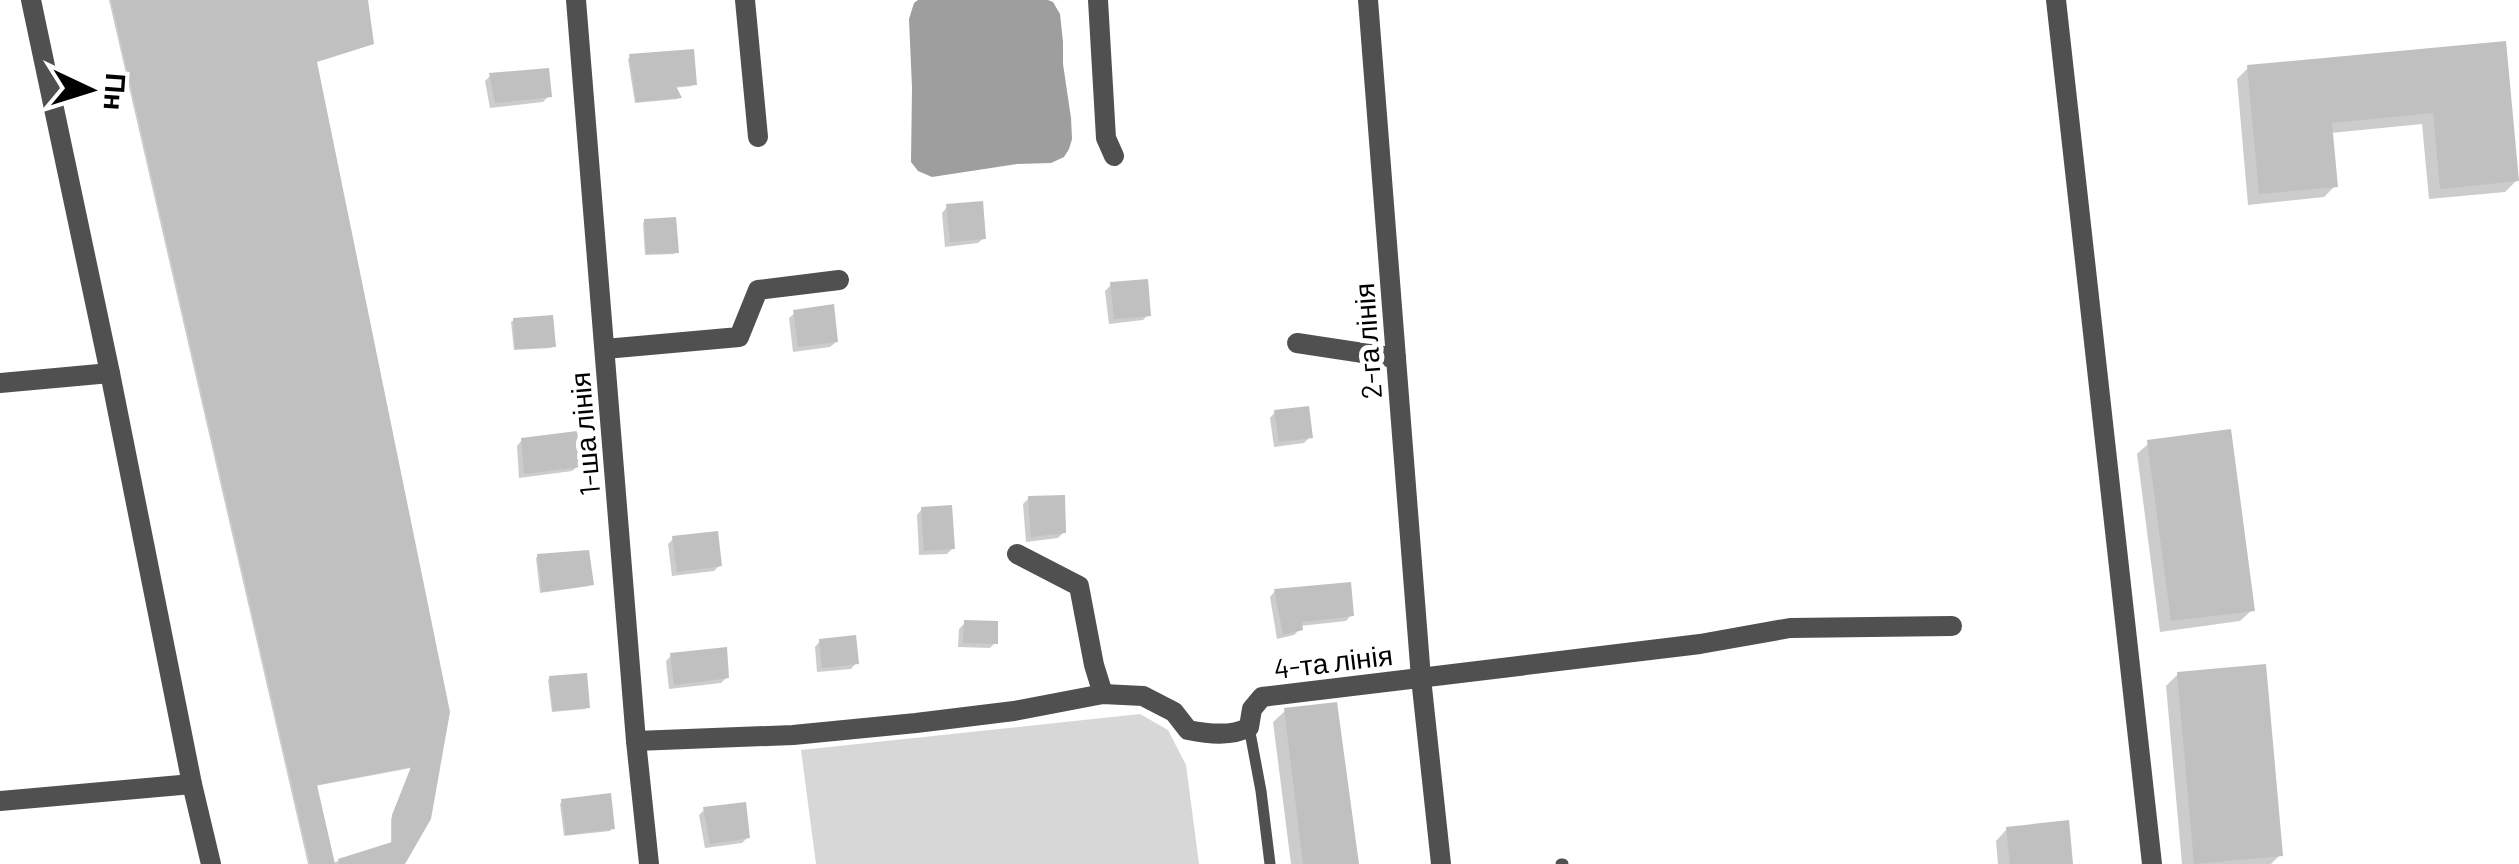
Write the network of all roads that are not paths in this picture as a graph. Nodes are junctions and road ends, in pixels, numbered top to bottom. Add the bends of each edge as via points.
1 (31, 0) edge
2 (576, 0) edge
3 (745, 0) edge
4 (1098, 0) edge
5 (1368, 0) edge
6 (2056, 0) edge
7 (758, 137) dead end
8 (1114, 156) dead end
9 (839, 280) dead end
10 (1297, 342) dead end
11 (605, 349) junction
12 (1396, 358) junction
13 (110, 373) junction
14 (0, 383) edge
15 (1017, 554) dead end
16 (1952, 626) dead end
17 (1421, 678) junction
18 (1103, 694) junction
19 (1249, 726) junction
20 (636, 740) junction
21 (192, 784) junction
22 (0, 800) edge
23 (211, 864) edge
24 (649, 864) edge
25 (1270, 864) edge
26 (1441, 864) edge
27 (2152, 864) edge

1 - 13 street
2 - 11 street, 1-ша лінія
3 - 7 street
4 - 8 street via 1106,138
5 - 12 street, 2-га лінія
6 - 27 street
9 - 11 street via 758,290 738,337
10 - 12 street
11 - 20 street, 1-ша лінія
12 - 17 street, 2-га лінія
13 - 14 street
13 - 21 street
15 - 18 street via 1079,586
16 - 17 street, 4-та лінія via 1790,628
17 - 19 street, 4-та лінія via 1262,697
17 - 26 street, 2-га лінія
18 - 19 street via 1143,696 1174,712 1188,730 1211,734
18 - 20 street via 1014,711 793,735
19 - 25 lane
20 - 24 street, 1-ша лінія
21 - 22 street
21 - 23 street

